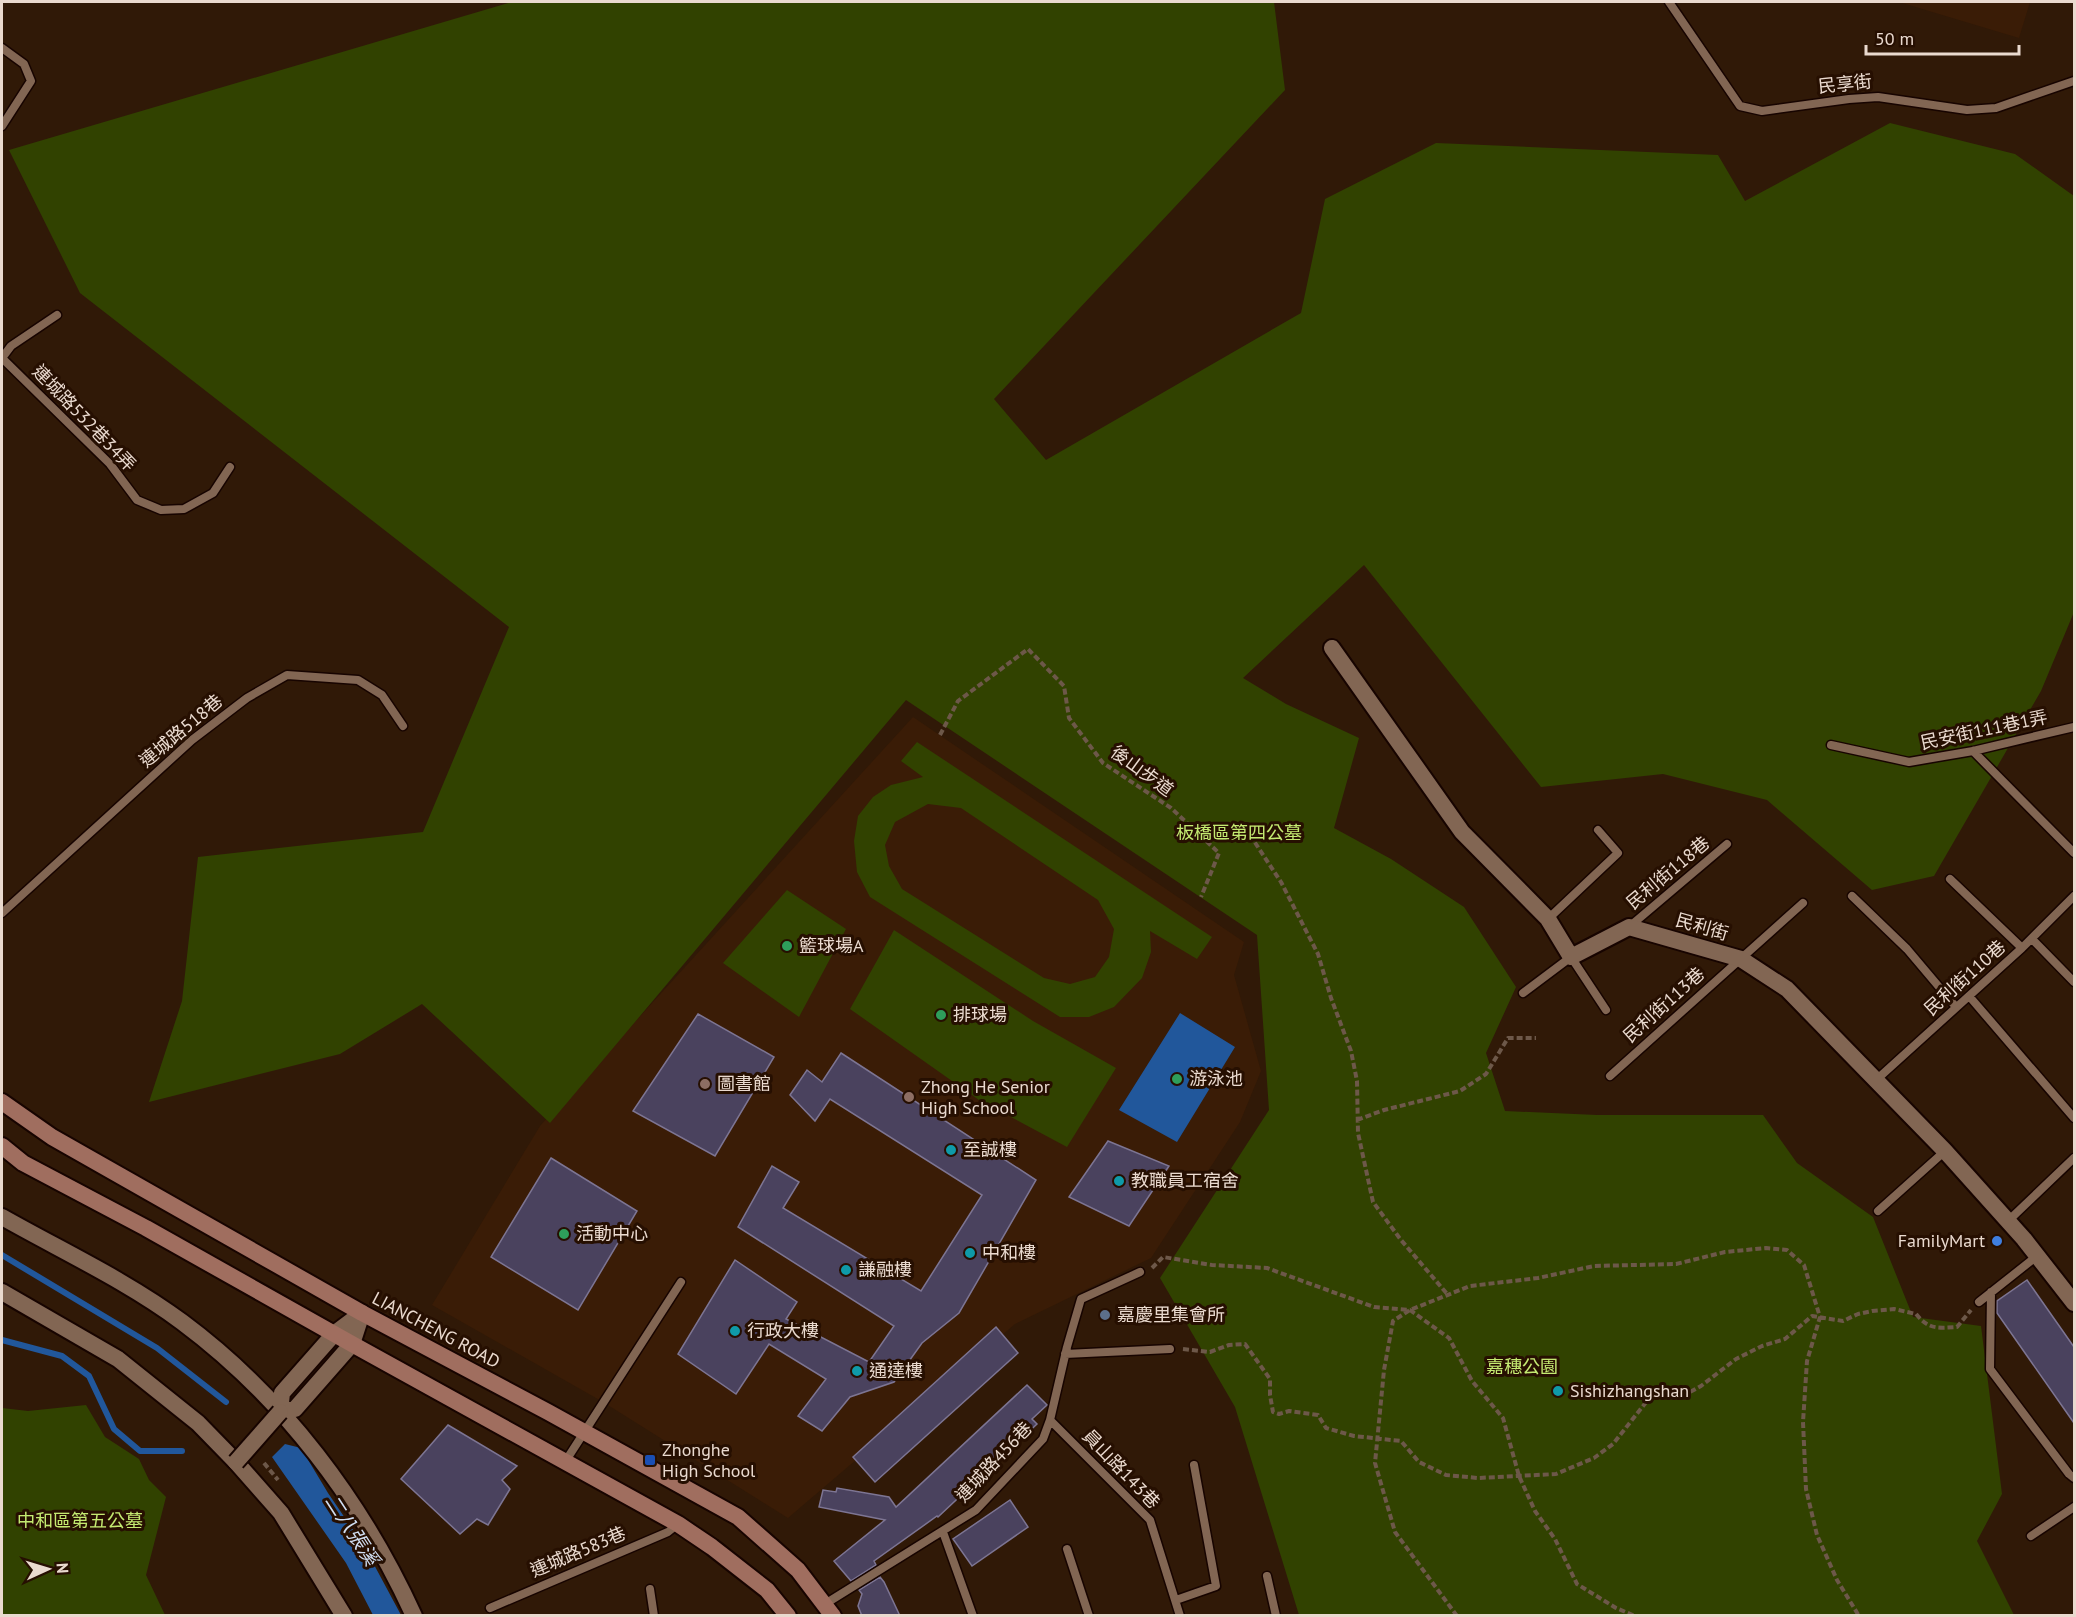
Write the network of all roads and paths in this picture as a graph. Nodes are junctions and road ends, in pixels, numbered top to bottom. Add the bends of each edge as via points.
1 (1669, 2) edge
2 (2, 48) edge
3 (2074, 81) edge
4 (2, 126) edge
5 (57, 315) dead end
6 (2, 358) edge
7 (230, 467) dead end
8 (1332, 648) dead end
9 (403, 726) dead end
10 (2074, 727) edge
11 (940, 735) dead end
12 (1831, 745) dead end
13 (1973, 751) junction
14 (1598, 830) dead end
15 (1250, 835) dead end
16 (1727, 844) dead end
17 (2074, 853) edge
18 (1950, 879) dead end
19 (1852, 896) dead end
20 (2074, 896) edge
21 (1201, 897) dead end
22 (1803, 903) dead end
23 (2, 913) edge
24 (1548, 919) junction
25 (1629, 927) junction
26 (2032, 939) junction
27 (2022, 948) junction
28 (1570, 957) junction
29 (1741, 959) junction
30 (2074, 982) edge
31 (1523, 993) dead end
32 (1969, 996) junction
33 (1956, 1007) junction
34 (1606, 1010) dead end
35 (1536, 1038) dead end
36 (1610, 1076) dead end
37 (1875, 1081) junction
38 (2, 1102) edge
39 (2074, 1118) edge
40 (1357, 1120) junction
41 (2, 1146) edge
42 (1945, 1151) junction
43 (2074, 1158) edge
44 (1878, 1211) dead end
45 (2, 1217) edge
46 (2007, 1222) junction
47 (2037, 1256) junction
48 (1140, 1272) joint
49 (681, 1282) dead end
50 (2, 1292) edge
51 (1991, 1292) junction
52 (1448, 1294) junction
53 (1978, 1302) joint
54 (2074, 1303) edge
55 (1410, 1310) junction
56 (362, 1313) junction
57 (1820, 1317) junction
58 (334, 1334) junction
59 (352, 1344) junction
60 (1170, 1349) joint
61 (1065, 1354) junction
62 (280, 1412) junction
63 (1050, 1420) junction
64 (584, 1432) junction
65 (1376, 1439) junction
66 (236, 1462) junction
67 (565, 1462) junction
68 (1194, 1465) dead end
69 (1519, 1476) junction
70 (2074, 1478) edge
71 (2074, 1507) edge
72 (678, 1524) junction
73 (943, 1532) junction
74 (2031, 1536) dead end
75 (1067, 1549) dead end
76 (1267, 1576) dead end
77 (650, 1589) dead end
78 (1176, 1600) junction
79 (490, 1608) dead end
80 (829, 1610) edge
81 (344, 1616) edge
82 (414, 1616) edge
83 (654, 1616) edge
84 (788, 1616) edge
85 (973, 1616) edge
86 (1089, 1616) edge
87 (1180, 1616) edge
88 (1276, 1616) edge
89 (1457, 1616) edge
90 (1635, 1616) edge
91 (1859, 1616) edge

1 - 3 lane, 民享街 via 1740,106 1762,111 1878,97 1967,110 1996,108
2 - 4 lane via 24,64 31,81
5 - 6 lane via 11,346
6 - 7 lane, 連城路532巷34弄 via 110,464 137,500 161,510 184,509 213,493
8 - 24 street via 1462,832
9 - 23 lane, 連城路518巷 via 382,695 358,680 287,675 247,698 192,740
10 - 13 lane, 民安街111巷1弄
11 - 21 path, 後山步道 via 958,701 1028,649 1064,686 1069,718 1104,763 1171,808 1219,853
12 - 13 lane, 民安街111巷1弄 via 1910,762
13 - 17 lane
14 - 24 lane via 1618,853
15 - 40 path via 1281,882 1318,954 1351,1051 1357,1081
16 - 25 lane, 民利街118巷
18 - 27 lane
19 - 33 lane via 1906,949
20 - 26 lane, 民利街110巷
22 - 29 lane, 民利街113巷
24 - 28 street
25 - 28 street
25 - 29 street, 民利街
26 - 27 lane, 民利街110巷
26 - 30 lane
27 - 32 lane, 民利街110巷
28 - 31 lane
28 - 34 lane
29 - 36 lane, 民利街113巷
29 - 37 street, 民利街 via 1787,989
32 - 33 lane, 民利街110巷
32 - 39 lane
33 - 37 lane, 民利街110巷
35 - 40 path via 1508,1038 1486,1074 1460,1091
37 - 42 street, 民利街
38 - 56 main road, LIANCHENG ROAD via 52,1137
40 - 52 path via 1373,1202
41 - 58 main road via 23,1163
42 - 44 lane
42 - 46 street, 民利街
43 - 46 lane
45 - 62 street via 183,1323 239,1370
46 - 47 street, 民利街
47 - 51 lane
47 - 54 street, 民利街
48 - 55 path via 1154,1267 1163,1257 1267,1268 1374,1307
48 - 61 lane, 連城路456巷 via 1081,1299
49 - 64 lane
50 - 66 street via 118,1359 198,1423
51 - 53 lane
51 - 70 lane via 1990,1369
52 - 55 path
52 - 57 path via 1470,1286 1594,1266 1676,1264 1725,1252 1766,1248 1787,1250 1804,1265
53 - 57 path via 1957,1327 1938,1328 1925,1324 1916,1314 1894,1309 1858,1314 1843,1321
55 - 65 path via 1393,1321
55 - 69 path via 1449,1338 1472,1381 1503,1418
56 - 58 street
56 - 59 street
56 - 64 main road, LIANCHENG ROAD
57 - 69 path via 1812,1316 1785,1339 1736,1359 1681,1398 1651,1396 1613,1444 1594,1458 1556,1474
57 - 91 path via 1807,1361 1803,1422 1806,1489 1817,1535
58 - 59 main road
58 - 62 street via 282,1394
59 - 62 street via 295,1409
59 - 67 main road
60 - 61 lane
60 - 65 path via 1210,1352 1245,1344 1270,1379 1273,1412 1318,1415 1326,1428
61 - 63 lane, 連城路456巷
62 - 66 street, bridge
62 - 82 street via 356,1508
63 - 73 lane, 連城路456巷 via 1043,1439 976,1510
63 - 78 lane, 員山路143巷 via 1150,1520
64 - 67 lane
64 - 80 main road, LIANCHENG ROAD via 738,1517 798,1570
65 - 69 path via 1401,1441 1419,1462 1446,1475
65 - 89 path via 1375,1463 1395,1532
66 - 81 street via 281,1513
67 - 72 main road
68 - 78 lane via 1216,1586
69 - 90 path via 1577,1584
71 - 74 lane
72 - 79 lane, 連城路583巷 via 668,1532
72 - 84 main road via 767,1590
73 - 80 lane, 連城路456巷
73 - 85 lane
75 - 86 lane
76 - 88 lane
77 - 83 lane
78 - 87 lane, 員山路143巷

